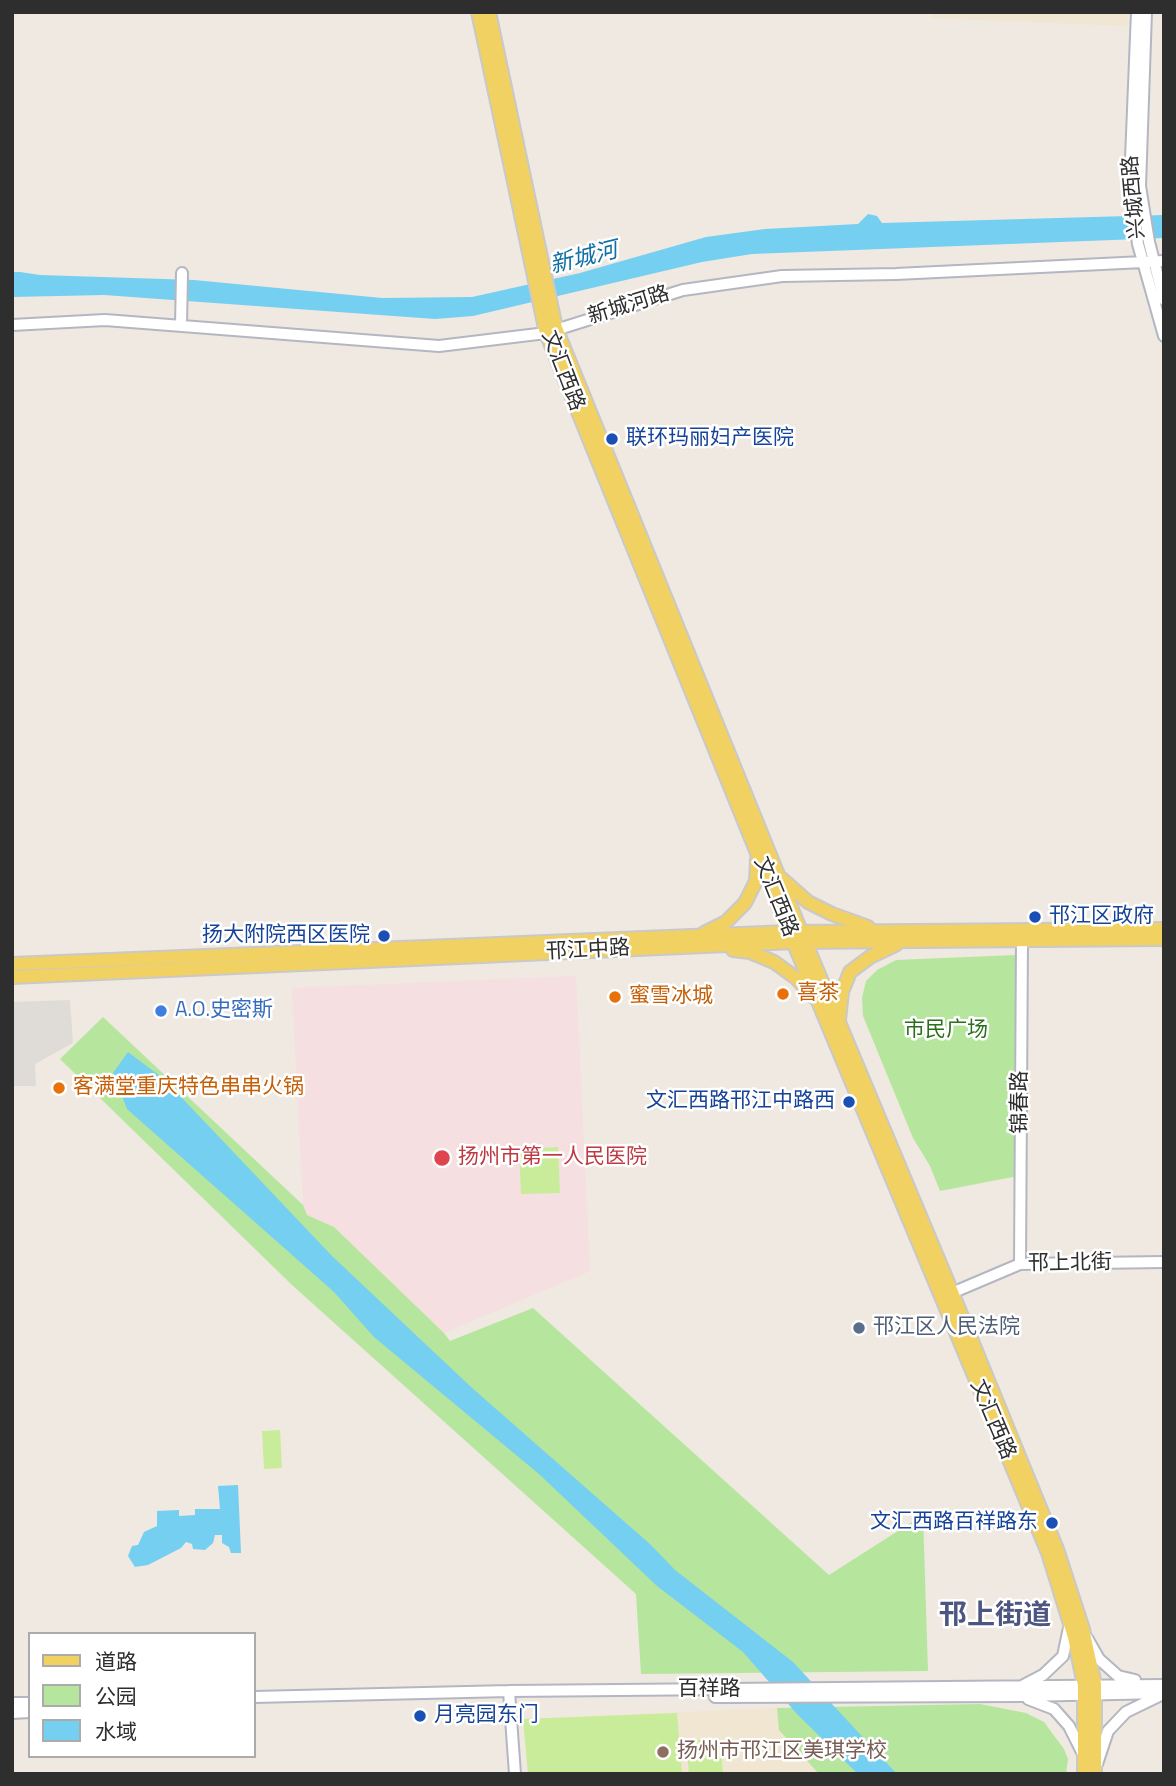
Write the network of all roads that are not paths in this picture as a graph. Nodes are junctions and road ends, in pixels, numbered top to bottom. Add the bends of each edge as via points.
1 (478, 12) edge
2 (489, 12) edge
3 (1137, 12) edge
4 (1146, 12) edge
5 (1140, 212) junction
6 (1154, 261) edge
7 (182, 273) dead end
8 (539, 274) junction
9 (1164, 300) edge
10 (12, 325) edge
11 (181, 326) junction
12 (551, 331) junction
13 (1164, 336) edge
14 (757, 852) junction
15 (778, 876) junction
16 (1164, 929) edge
17 (878, 930) junction
18 (797, 937) junction
19 (1022, 939) junction
20 (1164, 939) edge
21 (703, 941) junction
22 (902, 941) junction
23 (12, 964) edge
24 (12, 977) edge
25 (820, 1004) junction
26 (839, 1024) junction
27 (1164, 1262) edge
28 (1020, 1264) junction
29 (946, 1295) junction
30 (1070, 1623) junction
31 (1083, 1629) junction
32 (1162, 1689) edge
33 (1090, 1690) junction
34 (1021, 1692) junction
35 (509, 1694) junction
36 (256, 1697) edge
37 (256, 1704) edge
38 (1085, 1758) junction
39 (1092, 1771) edge
40 (515, 1774) edge

1 - 8 main road, 文汇西路
2 - 8 main road, 文汇西路
3 - 5 street, 兴城西路 via 1129,171
4 - 5 street, 兴城西路
5 - 6 street, 兴城西路 via 1144,243
6 - 9 street, 兴城西路
6 - 12 street, 新城河路 via 782,276 683,289
6 - 13 street, 兴城西路
7 - 11 street
8 - 12 main road, 文汇西路
10 - 11 street, 新城河路 via 105,320
11 - 12 street, 新城河路 via 439,345
12 - 14 main road, 文汇西路
12 - 15 main road, 文汇西路
14 - 18 main road, 文汇西路
14 - 21 main road via 756,881 745,903
15 - 17 main road via 808,902
15 - 18 main road, 文汇西路
16 - 17 main road, 邗江中路
17 - 18 main road, 邗江中路
18 - 21 main road, 邗江中路
18 - 22 main road, 邗江中路
18 - 25 main road, 文汇西路
18 - 26 main road, 文汇西路
19 - 20 main road, 邗江中路
19 - 22 main road, 邗江中路
19 - 28 street, 锦春路
21 - 23 main road, 邗江中路
21 - 24 main road, 邗江中路
21 - 25 main road via 774,962
22 - 26 main road via 850,972 842,992
25 - 29 main road, 文汇西路
26 - 29 main road, 文汇西路
27 - 28 street, 邗上北街
28 - 29 street, 邗上北街
29 - 30 main road, 文汇西路 via 1048,1553
29 - 31 main road, 文汇西路 via 1057,1549
30 - 33 main road, 文汇西路
30 - 34 street via 1063,1656
31 - 32 street via 1099,1659 1118,1676
31 - 33 main road, 文汇西路
32 - 33 street, 百祥路
32 - 39 street via 1126,1712 1108,1731
33 - 34 street, 百祥路
33 - 38 main road, 文汇西路
33 - 39 main road, 文汇西路
34 - 35 street, 百祥路
34 - 38 street via 1055,1709
35 - 36 street, 百祥路
35 - 37 street, 百祥路
35 - 40 street
38 - 39 main road, 文汇西路

